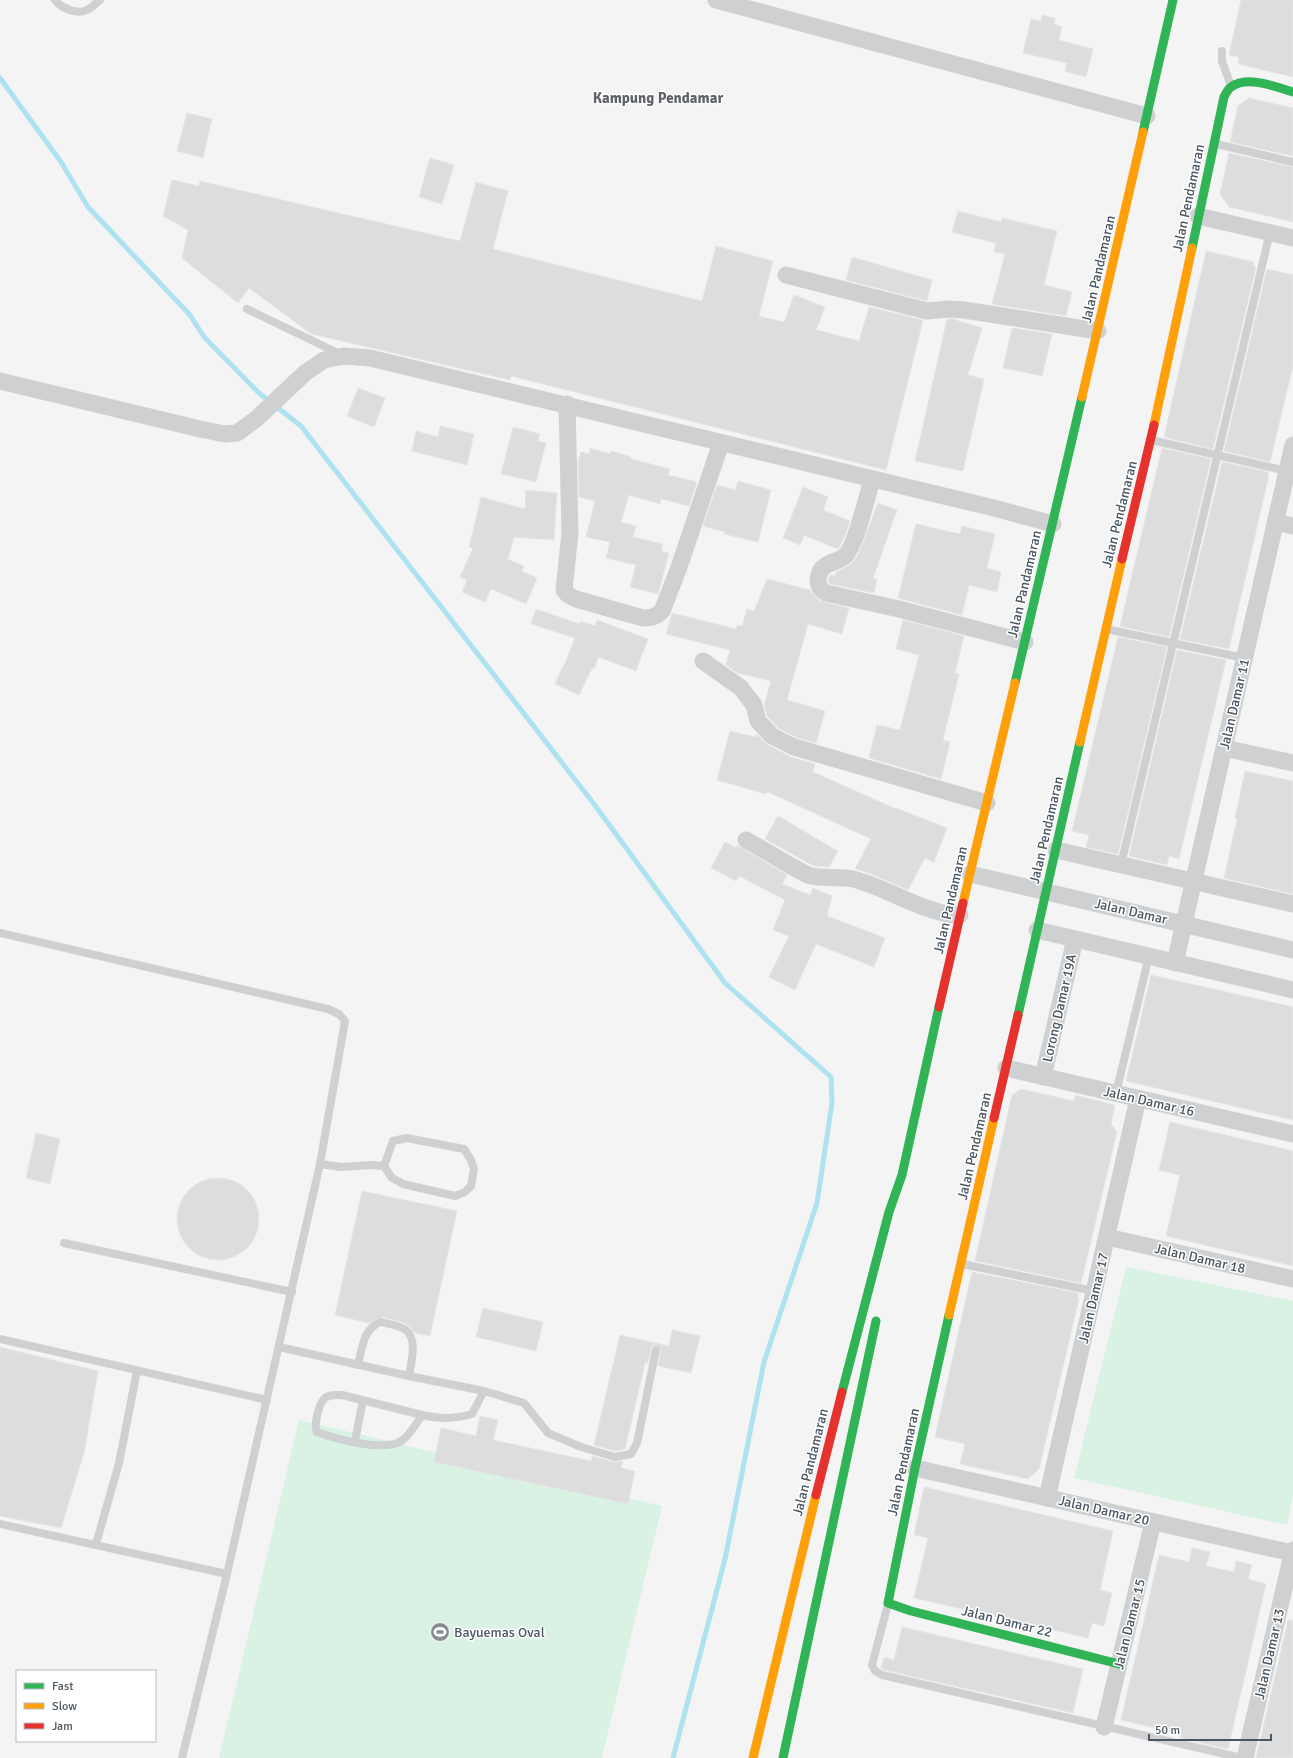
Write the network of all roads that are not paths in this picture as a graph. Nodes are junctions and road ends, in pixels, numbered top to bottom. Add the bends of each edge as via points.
1 (54, 0) edge
2 (100, 0) edge
3 (716, 0) edge
4 (1173, 0) edge
5 (1222, 51) dead end
6 (1231, 87) junction
7 (1293, 92) edge
8 (1146, 116) junction
9 (1213, 144) junction
10 (1293, 162) edge
11 (1198, 216) junction
12 (1270, 232) junction
13 (1293, 238) edge
14 (786, 275) dead end
15 (247, 309) dead end
16 (1098, 331) junction
17 (344, 356) junction
18 (0, 381) edge
19 (567, 404) junction
20 (1151, 440) junction
21 (721, 443) junction
22 (1293, 445) edge
23 (1218, 455) junction
24 (1287, 471) junction
25 (872, 479) junction
26 (1276, 522) junction
27 (1053, 524) junction
28 (1293, 526) edge
29 (1106, 628) junction
30 (1025, 642) junction
31 (1173, 643) junction
32 (1244, 658) junction
33 (703, 661) dead end
34 (1224, 748) junction
35 (1293, 763) edge
36 (987, 803) junction
37 (746, 840) dead end
38 (1056, 850) junction
39 (1121, 865) junction
40 (970, 874) junction
41 (1194, 882) junction
42 (1046, 891) junction
43 (1293, 904) edge
44 (960, 915) junction
45 (1184, 924) junction
46 (1037, 930) junction
47 (0, 933) edge
48 (1075, 939) junction
49 (1293, 950) edge
50 (1149, 956) junction
51 (1175, 962) junction
52 (1293, 990) edge
53 (1006, 1068) junction
54 (1043, 1077) junction
55 (1116, 1094) junction
56 (1138, 1099) junction
57 (1293, 1134) edge
58 (320, 1164) junction
59 (384, 1166) junction
60 (902, 1175) junction
61 (899, 1214) dead end
62 (1107, 1237) junction
63 (64, 1243) dead end
64 (961, 1264) junction
65 (1293, 1279) edge
66 (292, 1292) junction
67 (1094, 1292) junction
68 (877, 1314) dead end
69 (0, 1339) edge
70 (279, 1347) junction
71 (656, 1350) dead end
72 (358, 1365) junction
73 (137, 1371) junction
74 (409, 1376) junction
75 (484, 1391) junction
76 (266, 1400) junction
77 (363, 1400) junction
78 (422, 1415) junction
79 (355, 1441) junction
80 (915, 1468) junction
81 (1047, 1498) junction
82 (1154, 1522) junction
83 (0, 1524) edge
84 (96, 1544) junction
85 (1293, 1552) edge
86 (227, 1574) junction
87 (888, 1603) junction
88 (1119, 1664) junction
89 (1104, 1727) junction
90 (182, 1758) edge
91 (753, 1758) edge
92 (783, 1758) edge
93 (1242, 1758) edge
94 (1246, 1758) edge

1 - 2 lane via 68,10 76,11 87,10
3 - 8 street
4 - 8 main road, Jalan Pandamaran
5 - 6 lane via 1222,61
6 - 7 main road via 1252,82
6 - 9 main road, Jalan Pendamaran via 1224,97
8 - 16 main road, Jalan Pandamaran
9 - 10 lane
9 - 11 main road, Jalan Pendamaran
11 - 12 street
11 - 20 main road, Jalan Pendamaran
12 - 13 street
12 - 23 lane
14 - 16 street via 927,311 964,310
15 - 17 lane
16 - 27 main road, Jalan Pandamaran
17 - 18 street via 324,360 305,373 255,420 237,433 225,434
17 - 19 street via 370,358
19 - 21 street
19 - 21 street via 570,532 564,590 576,599 643,618 652,618 662,611
20 - 23 lane
20 - 29 main road, Jalan Pendamaran
21 - 25 street
22 - 24 street, Jalan Damar 11
23 - 24 lane
23 - 31 lane
24 - 26 street, Jalan Damar 11
25 - 27 street
25 - 30 street via 858,529 846,555 820,571 817,582 820,589 826,593
26 - 28 street
26 - 32 street, Jalan Damar 11
27 - 30 main road, Jalan Pandamaran
29 - 31 lane
29 - 38 main road, Jalan Pendamaran
30 - 36 main road, Jalan Pandamaran
31 - 32 lane
31 - 39 lane
32 - 34 street, Jalan Damar 11
33 - 36 street via 741,688 754,705 758,721 772,736 794,747
34 - 35 street
34 - 41 street, Jalan Damar 11
36 - 40 main road, Jalan Pandamaran
37 - 44 street via 809,876 854,879 935,910
38 - 39 street
38 - 42 main road, Jalan Pendamaran
39 - 41 street
40 - 42 street, Jalan Damar
40 - 44 main road, Jalan Pandamaran
41 - 43 street
41 - 45 street, Jalan Damar 11
42 - 45 street, Jalan Damar
42 - 46 main road, Jalan Pendamaran
44 - 60 main road, Jalan Pandamaran
45 - 49 street, Jalan Damar
45 - 51 street, Jalan Damar 11
46 - 48 street
46 - 53 main road, Jalan Pendamaran
47 - 58 lane via 328,1009 339,1014 344,1021 344,1034
48 - 50 street
48 - 54 street, Lorong Damar 19A
50 - 51 street
50 - 55 lane
51 - 52 street
53 - 54 street, Jalan Damar 16
53 - 64 main road, Jalan Pendamaran
54 - 55 street, Jalan Damar 16
55 - 56 street, Jalan Damar 16
56 - 57 street, Jalan Damar 16
56 - 62 street, Jalan Damar 17
58 - 59 lane via 341,1167
58 - 66 lane
59 - 59 lane via 393,1141 407,1138 464,1149 474,1169 471,1186 455,1196 403,1184 392,1178
60 - 61 main road, Jalan Pandamaran
60 - 91 main road, Jalan Pandamaran via 830,1440
62 - 65 street, Jalan Damar 18
62 - 67 street, Jalan Damar 17
63 - 66 lane
64 - 67 lane
64 - 80 main road, Jalan Pendamaran
66 - 70 lane
67 - 81 street, Jalan Damar 17
68 - 92 main road
69 - 73 lane
70 - 72 lane
70 - 76 lane
71 - 75 lane via 636,1443 631,1454 615,1457 581,1447 548,1433 524,1403
72 - 74 lane
72 - 74 lane via 367,1333 370,1328 381,1322 406,1330 410,1336 413,1352
73 - 76 lane
73 - 84 lane via 119,1463
74 - 75 lane
75 - 78 lane via 472,1414 450,1418
76 - 86 lane
77 - 78 lane
77 - 79 lane
77 - 79 lane via 331,1395 324,1398 317,1418 317,1432
78 - 79 lane via 402,1441 383,1446
80 - 81 street, Jalan Damar 20
80 - 87 main road, Jalan Pendamaran
81 - 82 street, Jalan Damar 20
82 - 85 street, Jalan Damar 20
82 - 88 street, Jalan Damar 15
83 - 84 lane
84 - 86 lane
85 - 94 street, Jalan Damar 13
86 - 90 lane
87 - 88 main road, Jalan Damar 22
87 - 89 lane via 872,1665 882,1676
88 - 89 street, Jalan Damar 15
89 - 93 lane

